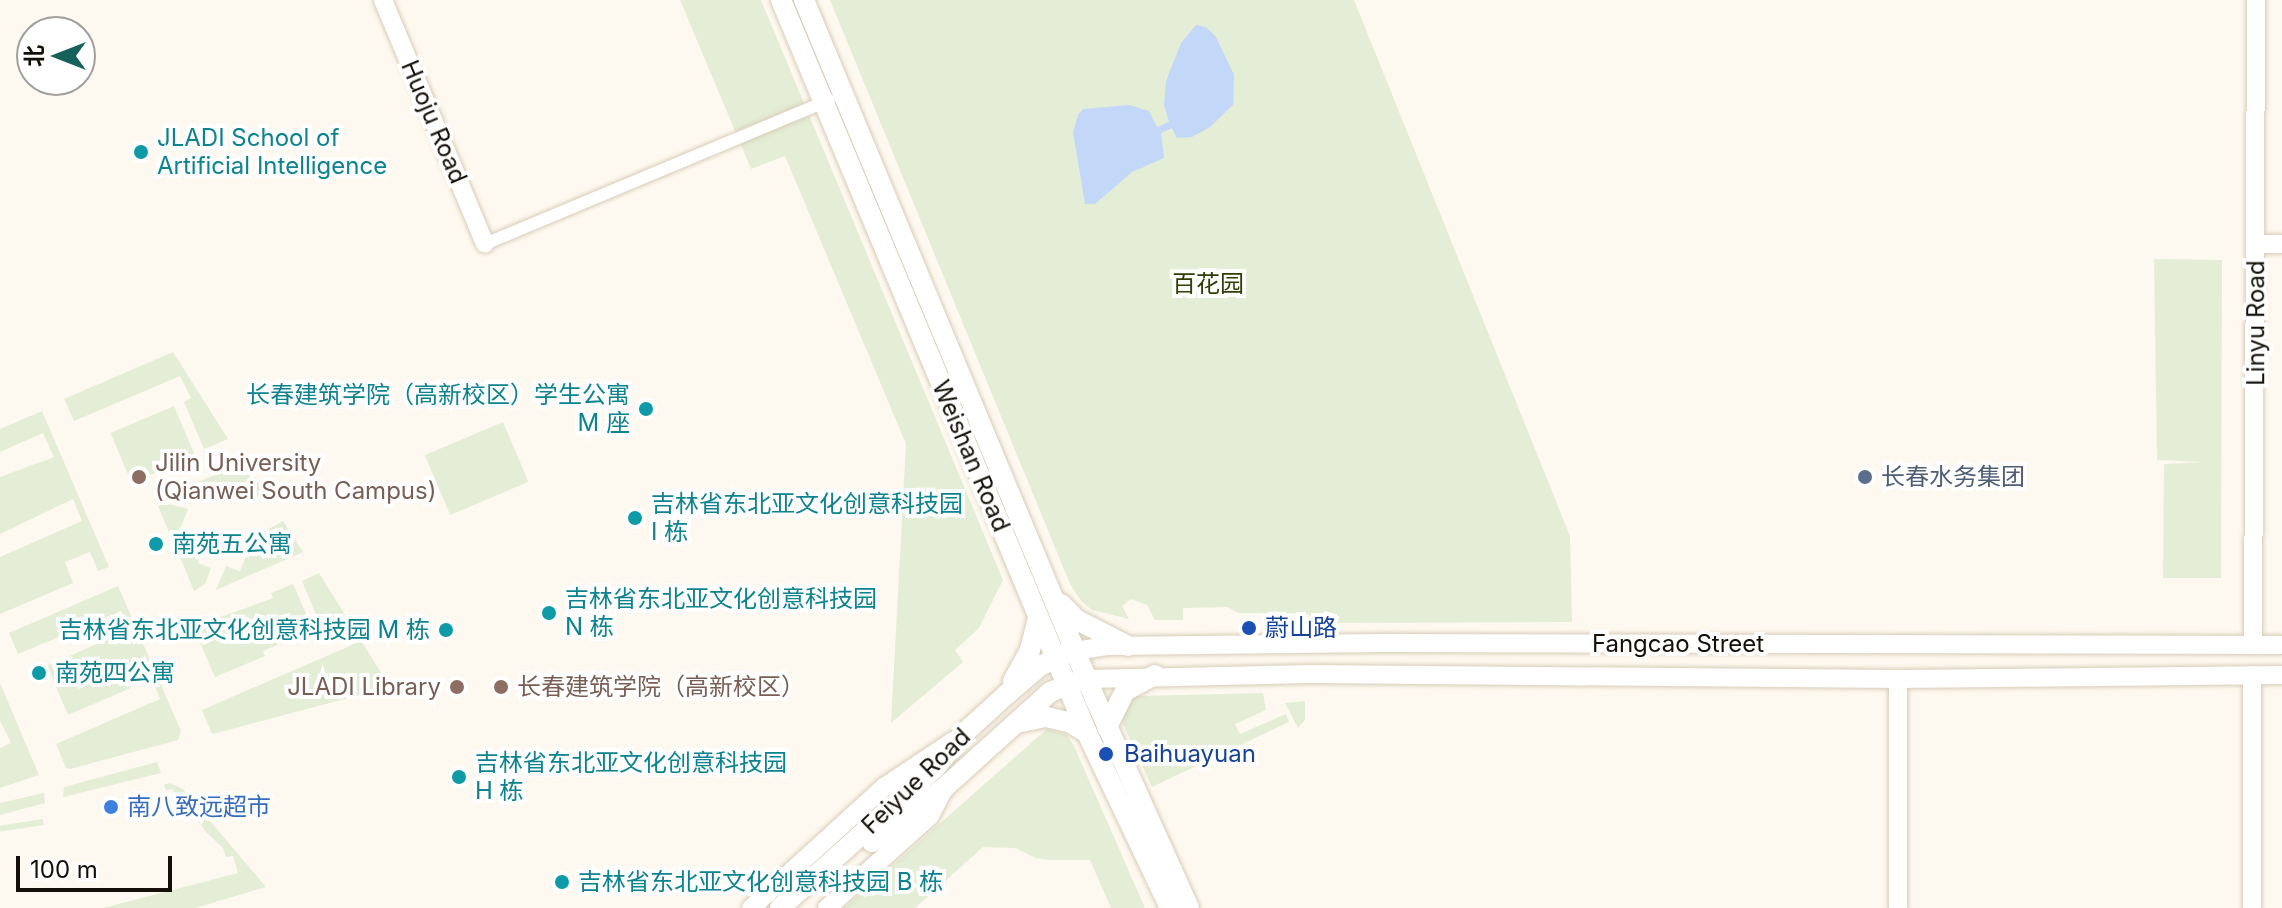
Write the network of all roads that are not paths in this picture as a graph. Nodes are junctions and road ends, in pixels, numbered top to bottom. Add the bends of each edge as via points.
1 (383, 0) edge
2 (781, 0) edge
3 (804, 0) edge
4 (2256, 0) edge
5 (833, 98) junction
6 (485, 244) joint
7 (2256, 244) junction
8 (2282, 244) edge
9 (1053, 594) junction
10 (1038, 619) junction
11 (1332, 644) junction
12 (2253, 645) junction
13 (2282, 645) edge
14 (1128, 646) junction
15 (1075, 651) junction
16 (1055, 657) junction
17 (1155, 675) junction
18 (1332, 675) junction
19 (2252, 675) junction
20 (2282, 675) edge
21 (1087, 679) junction
22 (1898, 679) junction
23 (1066, 685) junction
24 (1007, 694) junction
25 (1017, 723) junction
26 (1107, 727) junction
27 (1087, 733) junction
28 (962, 735) junction
29 (945, 787) junction
30 (751, 908) edge
31 (780, 908) edge
32 (799, 908) edge
33 (827, 908) edge
34 (1170, 908) edge
35 (1189, 908) edge
36 (1898, 908) edge
37 (2252, 908) edge

1 - 6 main road, Huoju Road
2 - 5 main road, Weishan Road
3 - 5 main road, Weishan Road
4 - 7 main road, Linyu Road
5 - 6 street
5 - 9 main road, Weishan Road
5 - 10 main road, Weishan Road
7 - 8 main road
7 - 12 main road, Linyu Road
9 - 14 main road via 1077,620
9 - 15 main road, Weishan Road
10 - 16 main road, Weishan Road
10 - 24 main road via 1030,650
11 - 12 main road, Fangcao Street
11 - 14 main road, Fangcao Street
11 - 18 main road
12 - 13 main road, Fangcao Street
14 - 15 main road, Fangcao Street
15 - 16 main road
15 - 21 main road, Weishan Road
16 - 23 main road, Weishan Road
16 - 24 main road, Feiyue Road
17 - 18 main road, Fangcao Street
17 - 21 main road, Fangcao Street
17 - 26 main road via 1125,691
18 - 22 main road, Fangcao Street
19 - 20 main road, Fangcao Street
19 - 22 main road, Fangcao Street
19 - 37 main road
21 - 23 main road, Feiyue Road
21 - 26 main road, Weishan Road
22 - 36 main road
23 - 25 main road, Feiyue Road via 1050,692
23 - 27 main road, Weishan Road
24 - 28 main road, Feiyue Road
25 - 27 main road via 1046,717
25 - 29 main road, Feiyue Road
26 - 35 main road, Weishan Road
27 - 34 main road, Weishan Road
28 - 30 main road via 884,787
28 - 31 main road, Feiyue Road via 935,768
29 - 32 main road, Feiyue Road via 885,831
29 - 33 main road via 930,816

